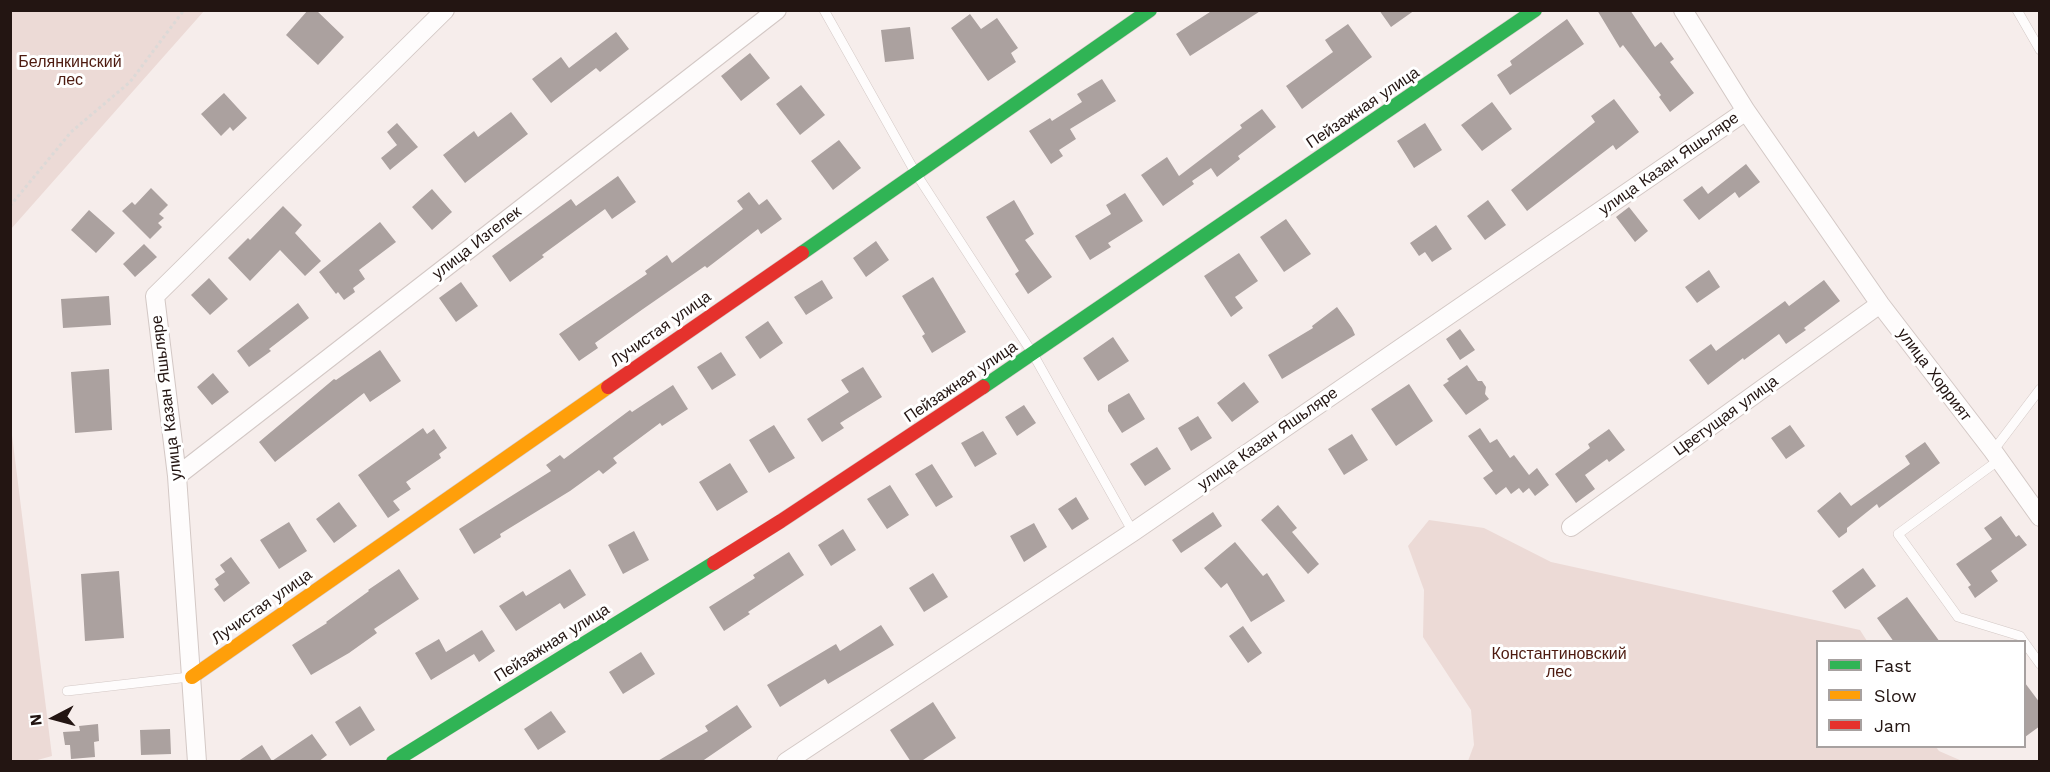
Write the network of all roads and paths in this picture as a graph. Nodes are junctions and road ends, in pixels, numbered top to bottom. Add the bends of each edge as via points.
1 (184, 10) edge
2 (445, 10) edge
3 (777, 10) edge
4 (824, 10) edge
5 (1150, 10) edge
6 (1535, 10) edge
7 (1683, 10) edge
8 (2017, 10) edge
9 (2040, 50) edge
10 (1746, 111) junction
11 (915, 172) junction
12 (10, 206) edge
13 (1830, 232) joint
14 (1880, 304) junction
15 (1033, 354) junction
16 (2040, 388) edge
17 (1996, 456) junction
18 (177, 476) junction
19 (2040, 517) edge
20 (1571, 527) dead end
21 (1133, 532) junction
22 (2023, 640) edge
23 (2026, 645) edge
24 (2040, 664) edge
25 (192, 676) junction
26 (67, 691) dead end
27 (197, 762) edge
28 (393, 762) edge
29 (786, 762) edge

1 - 12 path via 130,82 71,132
2 - 18 street, улица Казан Яшьляре via 155,296
3 - 18 street, улица Изгелек
4 - 11 lane
5 - 11 street, Лучистая улица
6 - 15 street, Пейзажная улица
7 - 10 street, улица Казан Яшьляре
8 - 9 lane
10 - 13 street, улица Казан Яшьляре
10 - 21 street, улица Казан Яшьляре
11 - 15 lane
11 - 25 street, Лучистая улица
13 - 14 street, улица Хоррият
14 - 17 street, улица Хоррият
14 - 20 street, Цветущая улица
15 - 21 lane
15 - 28 street, Пейзажная улица via 781,521
16 - 17 lane
17 - 19 street, улица Хоррият
17 - 22 lane via 1898,534 1958,617
18 - 25 street, улица Казан Яшьляре
21 - 29 street, улица Казан Яшьляре
23 - 24 lane
25 - 26 lane
25 - 27 street, улица Казан Яшьляре

